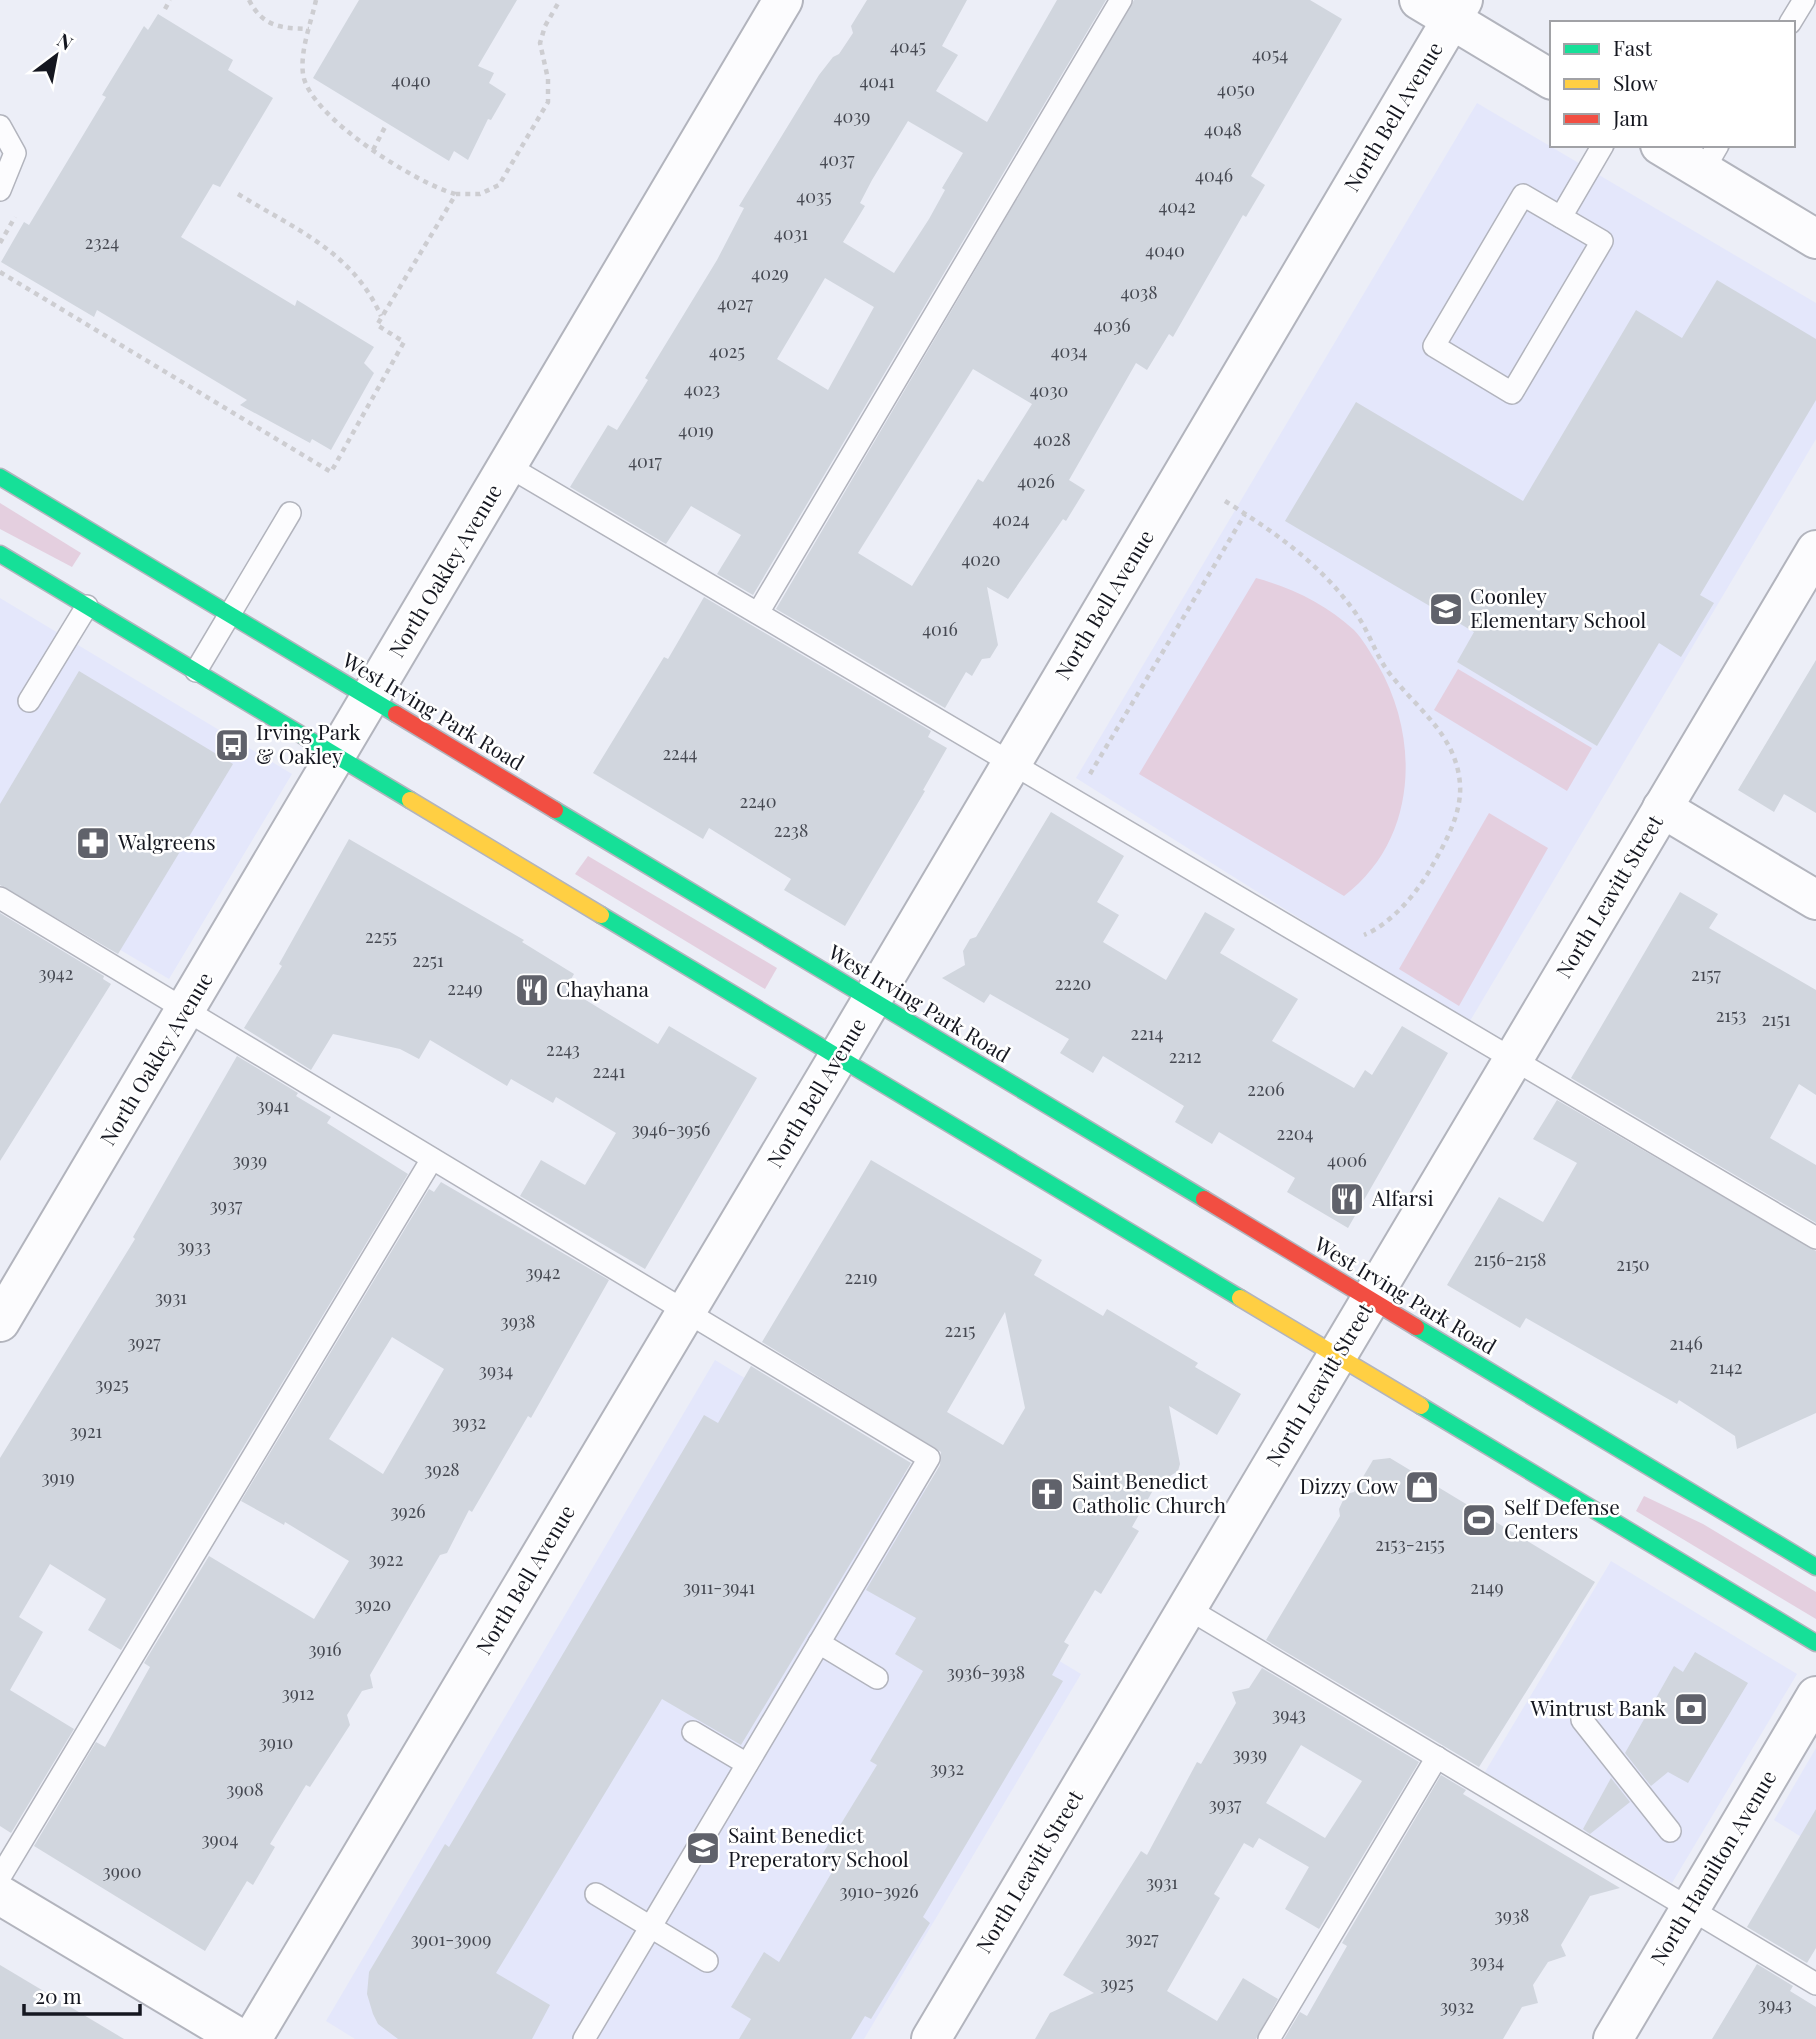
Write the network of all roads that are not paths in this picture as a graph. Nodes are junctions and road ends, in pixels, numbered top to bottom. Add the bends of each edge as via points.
1 (783, 0) edge
2 (1121, 0) edge
3 (1419, 0) edge
4 (1804, 0) edge
5 (1457, 10) edge
6 (1791, 21) edge
7 (1550, 79) edge
8 (0, 126) edge
9 (1602, 147) edge
10 (1668, 147) edge
11 (1710, 158) edge
12 (0, 190) edge
13 (1561, 217) junction
14 (1816, 239) edge
15 (508, 466) junction
16 (0, 477) edge
17 (290, 513) dead end
18 (0, 554) edge
19 (1813, 562) edge
20 (87, 606) junction
21 (758, 613) junction
22 (229, 615) junction
23 (196, 671) junction
24 (370, 699) junction
25 (29, 701) dead end
26 (336, 756) junction
27 (1012, 763) junction
28 (1662, 808) junction
29 (0, 898) edge
30 (1816, 900) edge
31 (872, 1000) junction
32 (185, 1011) junction
33 (838, 1057) junction
34 (1513, 1059) junction
35 (432, 1159) junction
36 (1816, 1238) edge
37 (1371, 1300) junction
38 (686, 1312) junction
39 (0, 1322) edge
40 (1337, 1357) junction
41 (1816, 1567) edge
42 (1187, 1608) junction
43 (818, 1643) junction
44 (1816, 1643) edge
45 (877, 1678) dead end
46 (1816, 1696) edge
47 (1582, 1720) dead end
48 (693, 1732) dead end
49 (1437, 1757) junction
50 (747, 1764) junction
51 (1670, 1831) dead end
52 (0, 1877) edge
53 (596, 1894) dead end
54 (0, 1895) edge
55 (1691, 1909) junction
56 (650, 1927) junction
57 (707, 1961) dead end
58 (1816, 1984) edge
59 (241, 2039) edge
60 (253, 2039) edge
61 (584, 2039) edge
62 (931, 2039) edge
63 (1269, 2039) edge
64 (1613, 2039) edge

1 - 15 street, North Oakley Avenue
2 - 21 lane
3 - 5 street
4 - 6 lane
5 - 7 street
5 - 27 street, North Bell Avenue
8 - 12 lane via 15,153
9 - 13 lane
10 - 11 street
11 - 14 street
13 - 13 lane via 1523,195 1434,346 1512,393 1602,241
15 - 21 lane
15 - 24 street, North Oakley Avenue
16 - 22 main road, West Irving Park Road
17 - 22 lane
18 - 20 main road
19 - 28 street, North Leavitt Street
20 - 23 main road
20 - 25 lane
21 - 27 lane
22 - 23 lane
22 - 24 main road, West Irving Park Road
23 - 26 main road
24 - 26 street, North Oakley Avenue
24 - 31 main road, West Irving Park Road
26 - 32 street, North Oakley Avenue
26 - 33 main road
27 - 31 street, North Bell Avenue
27 - 34 lane
28 - 30 street
28 - 34 street, North Leavitt Street
29 - 32 lane
31 - 33 street, North Bell Avenue
31 - 37 main road, West Irving Park Road
32 - 35 lane
32 - 39 street, North Oakley Avenue
33 - 38 street, North Bell Avenue
33 - 40 main road
34 - 36 lane
34 - 37 street, North Leavitt Street
35 - 38 lane
35 - 52 lane
37 - 40 street, North Leavitt Street
37 - 41 main road, West Irving Park Road
38 - 43 lane via 929,1458
38 - 60 street, North Bell Avenue
40 - 42 street, North Leavitt Street
40 - 44 main road
42 - 49 lane
42 - 62 street, North Leavitt Street
43 - 45 lane
43 - 50 lane
46 - 55 street, North Hamilton Avenue
47 - 51 lane
48 - 50 lane
49 - 55 lane
49 - 63 lane
50 - 56 lane
53 - 56 lane
54 - 59 street
55 - 58 lane
55 - 64 street, North Hamilton Avenue
56 - 57 lane
56 - 61 lane

